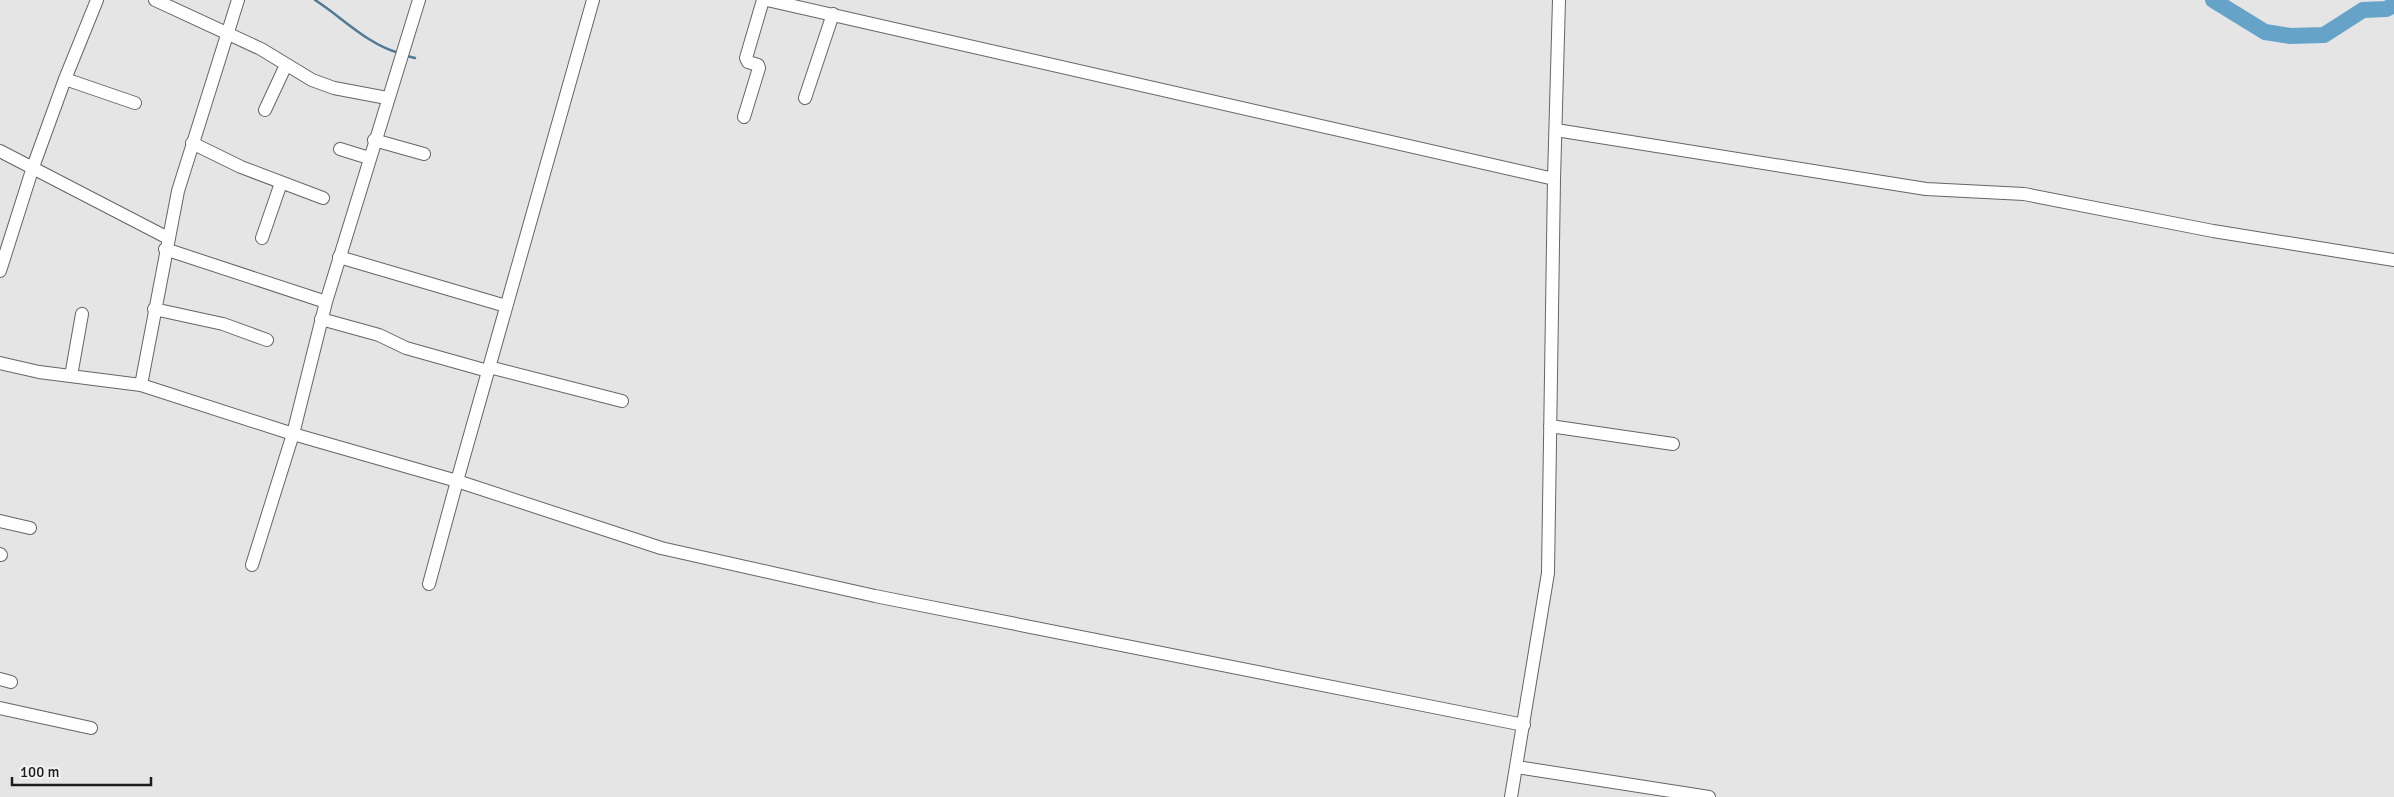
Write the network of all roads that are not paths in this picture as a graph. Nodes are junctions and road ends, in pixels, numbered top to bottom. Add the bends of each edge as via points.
1 (97, 0) edge
2 (155, 0) edge
3 (238, 0) edge
4 (419, 0) edge
5 (593, 0) edge
6 (765, 0) edge
7 (1559, 0) edge
8 (809, 4) edge
9 (833, 14) junction
10 (227, 33) junction
11 (286, 65) junction
12 (65, 79) junction
13 (387, 98) junction
14 (805, 98) dead end
15 (135, 103) dead end
16 (264, 110) dead end
17 (744, 117) dead end
18 (1556, 130) junction
19 (374, 140) junction
20 (192, 143) junction
21 (340, 149) dead end
22 (0, 151) edge
23 (424, 154) dead end
24 (369, 158) junction
25 (33, 167) junction
26 (1554, 179) junction
27 (282, 183) junction
28 (323, 198) dead end
29 (262, 238) dead end
30 (166, 244) junction
31 (340, 257) junction
32 (2394, 260) edge
33 (0, 271) edge
34 (326, 302) junction
35 (506, 306) junction
36 (154, 309) junction
37 (82, 314) dead end
38 (321, 319) junction
39 (266, 340) dead end
40 (0, 363) edge
41 (489, 369) junction
42 (71, 376) junction
43 (141, 385) junction
44 (622, 401) dead end
45 (1550, 426) junction
46 (293, 434) junction
47 (1673, 444) dead end
48 (457, 481) junction
49 (0, 522) edge
50 (30, 528) dead end
51 (252, 565) dead end
52 (430, 584) dead end
53 (0, 708) edge
54 (1524, 726) junction
55 (91, 728) dead end
56 (1516, 767) junction
57 (1512, 797) edge
58 (1709, 797) edge

1 - 12 street
2 - 10 street
3 - 10 street
4 - 13 street
5 - 35 street
6 - 8 street
6 - 17 street via 746,58 759,68
7 - 18 street
8 - 9 street
9 - 14 street
9 - 26 street
10 - 11 street
10 - 20 street
11 - 13 street via 334,88
11 - 16 street
12 - 15 street
12 - 25 street
13 - 19 street
18 - 26 street
18 - 32 street via 1926,189 2024,194 2213,231
19 - 23 street
19 - 24 street
20 - 27 street
20 - 30 street
21 - 24 street
22 - 25 street
24 - 31 street
25 - 30 street
25 - 33 street
26 - 45 street
27 - 28 street
27 - 29 street
30 - 34 street
30 - 36 street
31 - 34 street
31 - 35 street
34 - 38 street
35 - 41 street
36 - 39 street via 232,326
36 - 43 street
37 - 42 street
38 - 41 street via 379,335 406,348
38 - 46 street
40 - 42 street
41 - 44 street
41 - 48 street
42 - 43 street
43 - 46 street
45 - 47 street
45 - 54 street via 1548,573
46 - 48 street
46 - 51 street
48 - 52 street
48 - 54 street via 671,550 875,596
49 - 50 street
53 - 55 street
54 - 56 street
56 - 57 street
56 - 58 street

